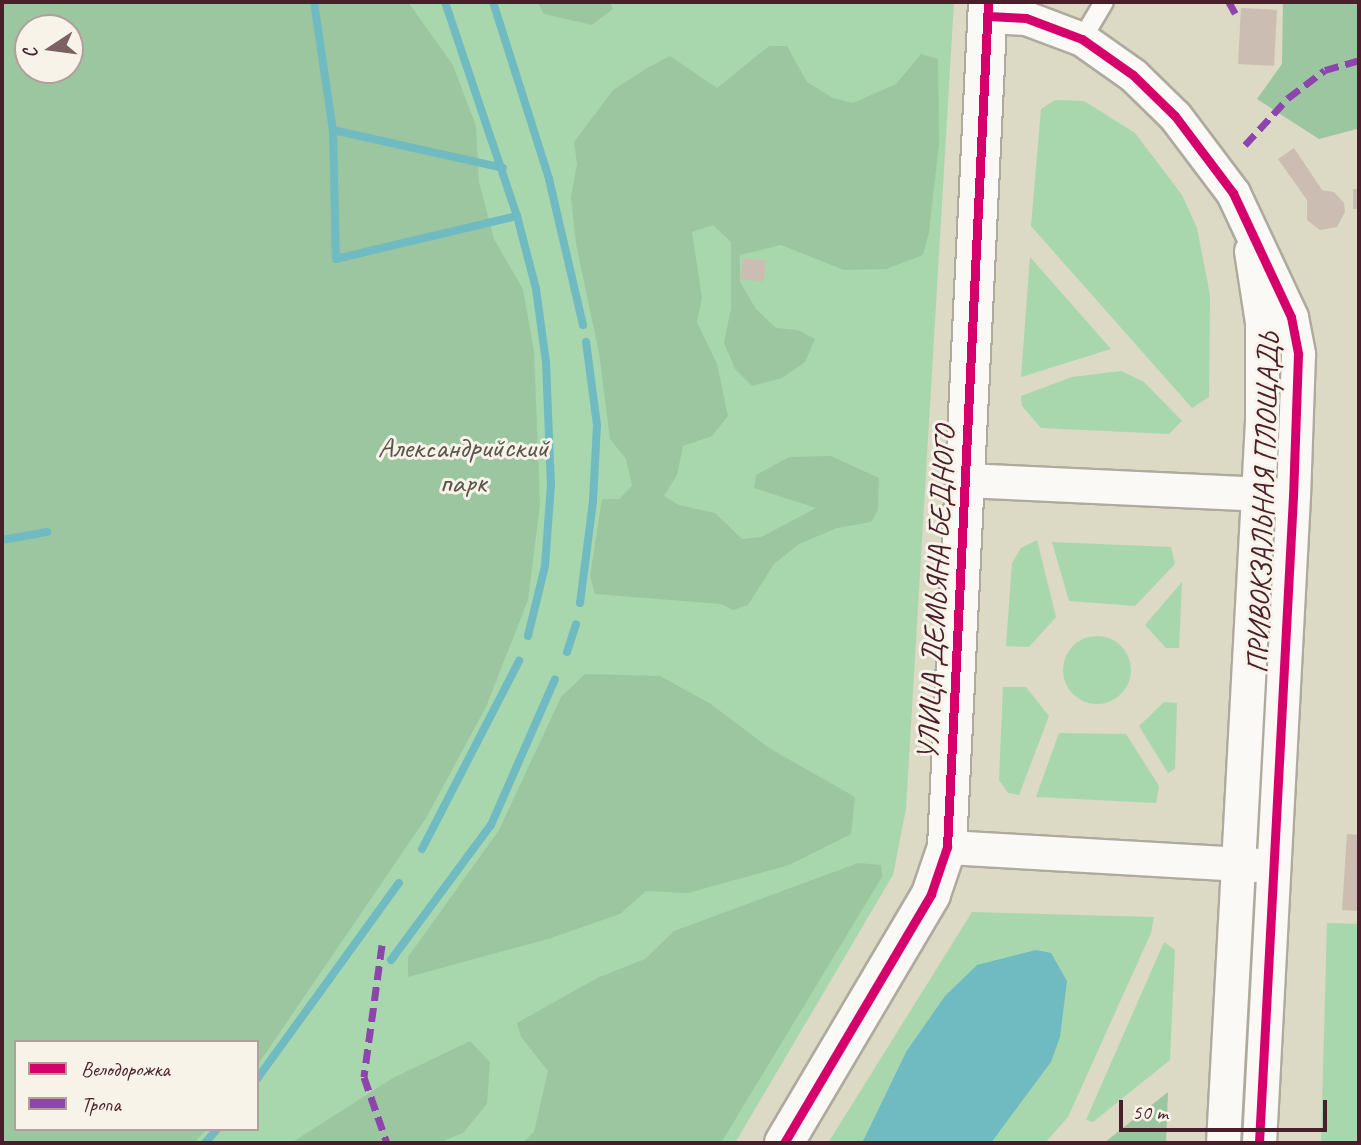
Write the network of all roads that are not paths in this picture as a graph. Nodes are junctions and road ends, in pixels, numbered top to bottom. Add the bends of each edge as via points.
1 (1104, 2) edge
2 (988, 9) edge
3 (1082, 39) junction
4 (1246, 217) junction
5 (966, 480) junction
6 (1258, 494) junction
7 (1293, 496) junction
8 (947, 847) junction
9 (1236, 863) junction
10 (1272, 866) junction
11 (784, 1143) edge
12 (1223, 1143) edge
13 (1259, 1143) edge

1 - 3 lane
2 - 3 street, ПРИВОКЗАЛЬНАЯ ПЛОЩАДЬ
2 - 5 street, УЛИЦА ДЕМЬЯНА БЕДНОГО
3 - 4 street, ПРИВОКЗАЛЬНАЯ ПЛОЩАДЬ via 1133,75 1175,116 1213,162
4 - 6 street, ПРИВОКЗАЛЬНАЯ ПЛОЩАДЬ via 1263,351
4 - 7 street, ПРИВОКЗАЛЬНАЯ ПЛОЩАДЬ via 1279,283 1295,335
5 - 6 street, ПРИВОКЗАЛЬНАЯ ПЛОЩАДЬ
5 - 8 street, УЛИЦА ДЕМЬЯНА БЕДНОГО
6 - 7 street, ПРИВОКЗАЛЬНАЯ ПЛОЩАДЬ
6 - 9 street, ПРИВОКЗАЛЬНАЯ ПЛОЩАДЬ
7 - 10 street, ПРИВОКЗАЛЬНАЯ ПЛОЩАДЬ
8 - 9 street
8 - 11 street, УЛИЦА ДЕМЬЯНА БЕДНОГО via 932,894
9 - 10 street
9 - 12 street, ПРИВОКЗАЛЬНАЯ ПЛОЩАДЬ
10 - 13 street, ПРИВОКЗАЛЬНАЯ ПЛОЩАДЬ

